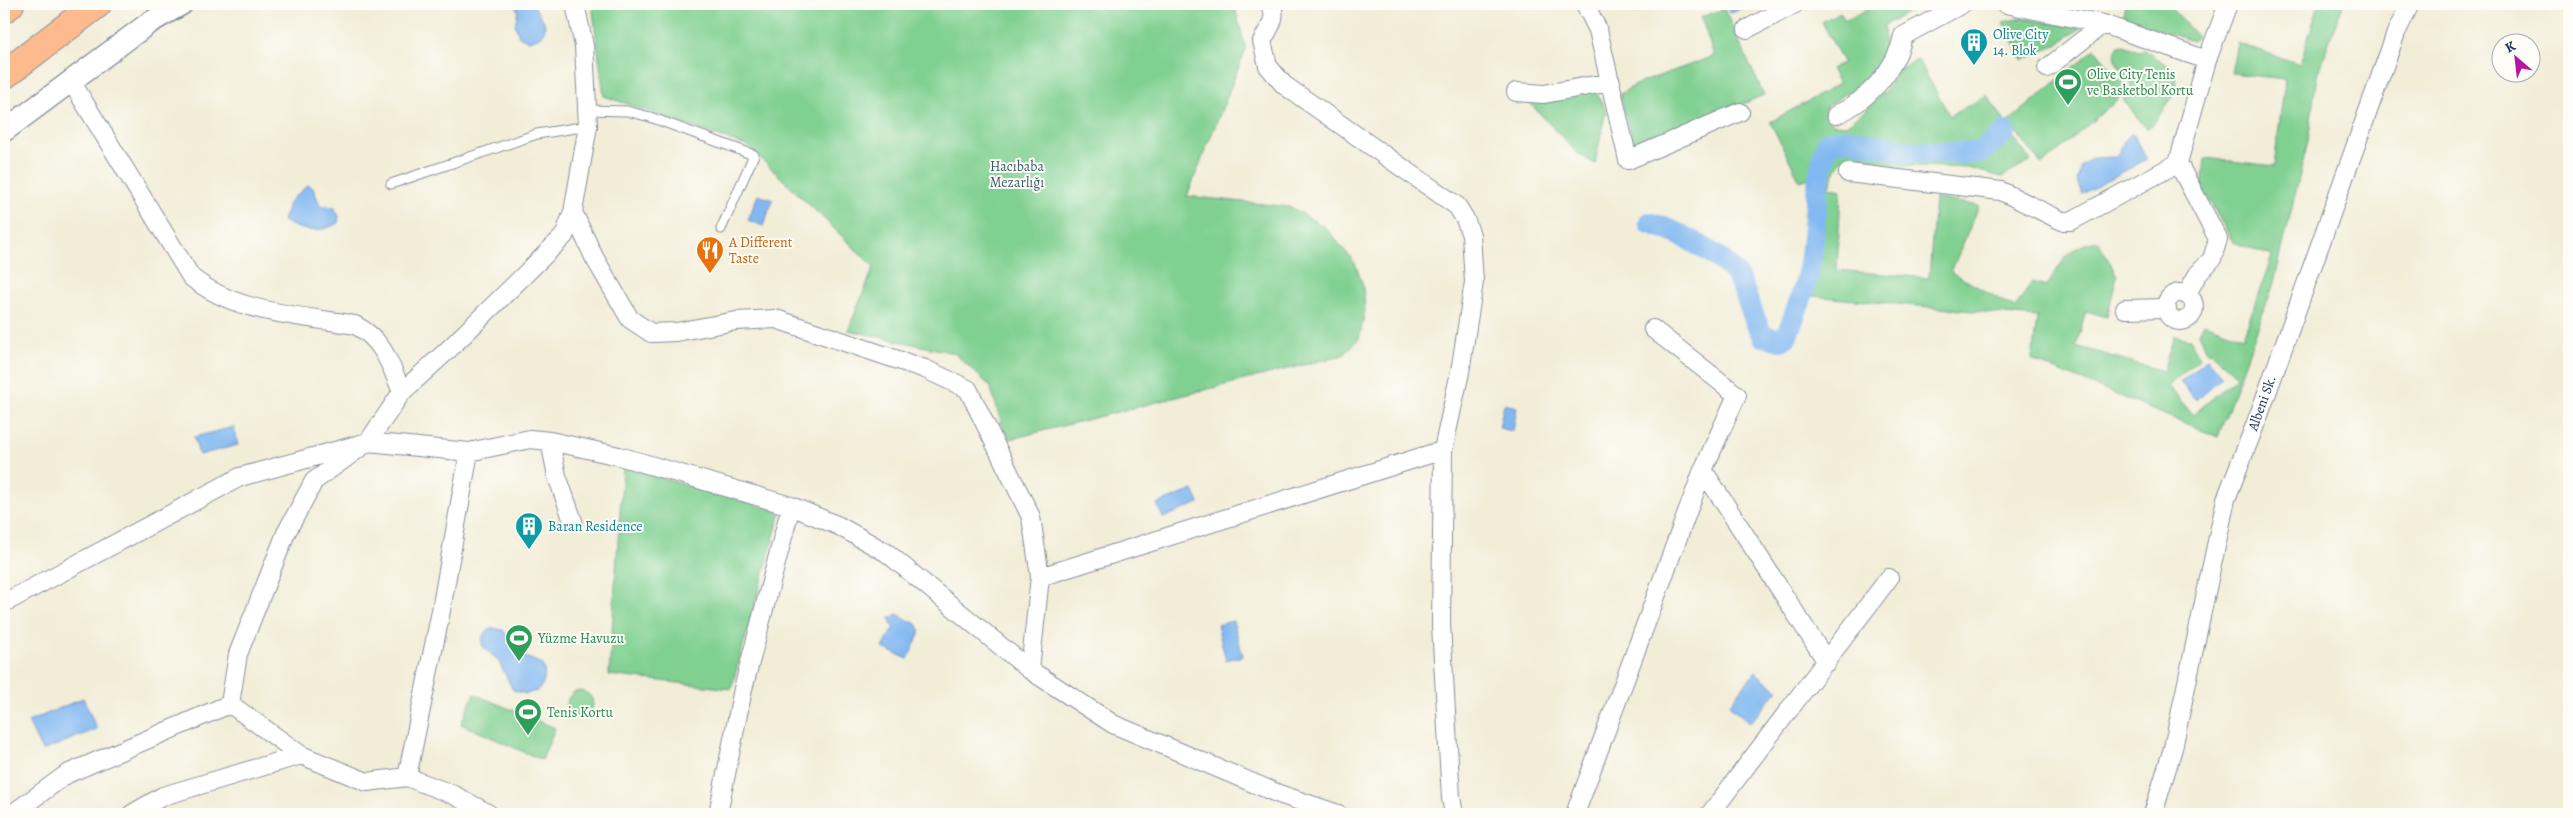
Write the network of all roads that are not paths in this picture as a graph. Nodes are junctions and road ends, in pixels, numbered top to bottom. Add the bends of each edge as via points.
1 (10, 4) edge
2 (97, 4) edge
3 (182, 4) edge
4 (575, 4) edge
5 (1270, 4) edge
6 (1585, 4) edge
7 (1795, 4) edge
8 (1962, 4) edge
9 (2006, 4) edge
10 (2228, 4) edge
11 (2410, 4) edge
12 (4, 9) edge
13 (2102, 24) junction
14 (1746, 29) dead end
15 (2207, 60) junction
16 (2047, 68) dead end
17 (4, 75) edge
18 (71, 81) junction
19 (1611, 82) junction
20 (1516, 92) dead end
21 (1740, 112) dead end
22 (1836, 115) dead end
23 (588, 118) junction
24 (4, 130) edge
25 (2178, 163) junction
26 (1848, 173) dead end
27 (391, 184) dead end
28 (574, 212) junction
29 (721, 229) dead end
30 (2125, 309) dead end
31 (1653, 329) dead end
32 (402, 392) junction
33 (550, 441) junction
34 (368, 442) junction
35 (1443, 450) junction
36 (469, 452) junction
37 (1703, 470) junction
38 (790, 506) junction
39 (573, 521) dead end
40 (1040, 577) junction
41 (1889, 578) dead end
42 (4, 603) edge
43 (1827, 662) junction
44 (1030, 670) junction
45 (230, 704) junction
46 (301, 755) junction
47 (407, 777) junction
48 (1325, 812) edge
49 (12, 814) edge
50 (132, 814) edge
51 (489, 814) edge
52 (718, 814) edge
53 (1454, 814) edge
54 (1575, 814) edge
55 (1710, 814) edge
56 (2153, 814) edge

1 - 12 highway
2 - 17 highway
3 - 18 street via 149,23
4 - 23 street via 584,46
5 - 35 street via 1274,16 1262,41 1264,54 1268,66 1284,85 1457,206 1465,219 1471,235 1474,282 1460,372
6 - 19 street via 1598,30
7 - 14 street
8 - 22 street via 1903,36 1883,78 1853,108
9 - 13 street
10 - 15 street
11 - 56 street, Albeni Sk. via 2396,33 2226,498 2173,748
13 - 15 street
13 - 16 street
15 - 25 street
18 - 24 street
18 - 32 street via 191,277 207,290 238,304 355,325 385,351
19 - 20 street via 1544,94
19 - 21 street via 1628,160
23 - 27 lane
23 - 28 street
23 - 29 lane via 627,111 754,155
25 - 26 street via 2067,222 2001,191
25 - 30 street via 2218,240 2212,259 2198,274 2186,295 2194,306 2189,318 2176,320 2167,308
28 - 32 street via 564,236
28 - 40 street via 594,257 630,320 651,333 776,319 925,369 968,389 1031,516
31 - 37 street via 1737,395
32 - 34 street
33 - 36 street via 530,439
33 - 38 street via 619,456
33 - 39 street via 557,476
34 - 36 street
34 - 42 street via 240,477
34 - 45 street via 314,481 286,533 238,654
35 - 40 street
35 - 53 street via 1441,625
36 - 47 street
37 - 43 street
37 - 54 street
38 - 44 street via 839,526 887,553
38 - 52 street via 743,689
40 - 44 street
41 - 43 street
43 - 55 street
44 - 48 street via 1113,724
45 - 46 street
45 - 49 street via 67,774
46 - 47 street via 367,782
46 - 50 street via 163,796
47 - 51 street via 454,795

